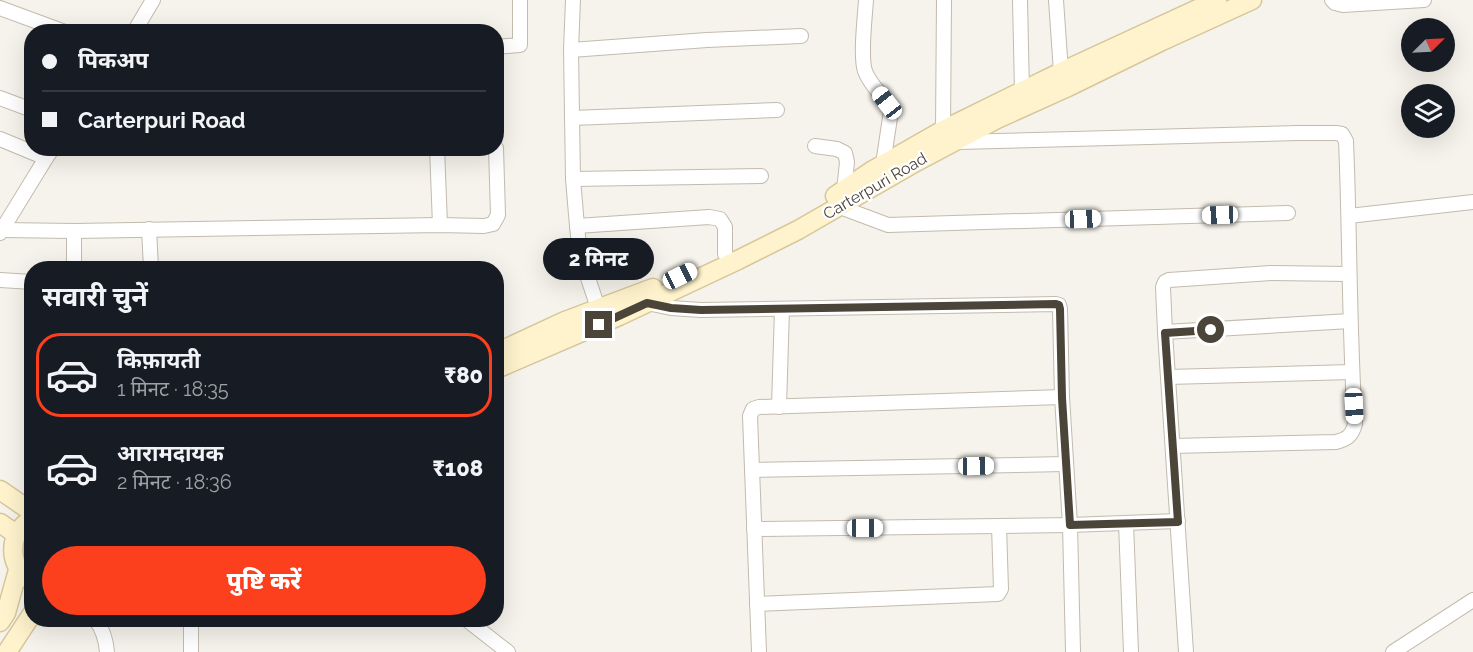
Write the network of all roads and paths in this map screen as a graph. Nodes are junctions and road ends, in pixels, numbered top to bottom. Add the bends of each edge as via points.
1 (153, 0) edge
2 (520, 0) edge
3 (573, 0) edge
4 (866, 0) edge
5 (944, 0) edge
6 (1020, 0) edge
7 (1056, 0) edge
8 (1217, 0) edge
9 (1252, 0) edge
10 (1332, 0) edge
11 (1424, 0) edge
12 (0, 8) edge
13 (43, 24) edge
14 (139, 24) edge
15 (801, 36) dead end
16 (504, 47) edge
17 (571, 50) junction
18 (1061, 72) junction
19 (0, 98) edge
20 (1025, 98) junction
21 (24, 107) edge
22 (777, 110) dead end
23 (572, 118) junction
24 (942, 137) junction
25 (0, 139) edge
26 (24, 146) edge
27 (815, 146) dead end
28 (48, 156) edge
29 (437, 156) edge
30 (496, 156) edge
31 (884, 164) junction
32 (761, 176) dead end
33 (573, 179) junction
34 (842, 199) junction
35 (1473, 202) edge
36 (1288, 213) dead end
37 (1349, 216) junction
38 (440, 225) junction
39 (577, 226) junction
40 (149, 229) junction
41 (1, 231) edge
42 (74, 231) junction
43 (725, 254) junction
44 (74, 261) edge
45 (151, 261) edge
46 (1349, 274) junction
47 (0, 280) edge
48 (24, 282) edge
49 (647, 303) junction
50 (598, 308) junction
51 (782, 309) junction
52 (1350, 321) junction
53 (1165, 333) junction
54 (504, 349) edge
55 (504, 366) edge
56 (1352, 372) junction
57 (1168, 377) junction
58 (1062, 398) junction
59 (779, 407) junction
60 (1173, 446) junction
61 (1066, 464) junction
62 (752, 470) junction
63 (0, 490) edge
64 (24, 506) edge
65 (1178, 522) junction
66 (0, 523) edge
67 (24, 523) edge
68 (1126, 523) junction
69 (1070, 525) junction
70 (999, 526) junction
71 (754, 529) junction
72 (16, 534) junction
73 (24, 575) edge
74 (24, 578) edge
75 (1473, 600) edge
76 (757, 603) junction
77 (0, 622) edge
78 (24, 626) edge
79 (101, 627) edge
80 (191, 627) edge
81 (477, 627) edge
82 (1073, 651) edge
83 (7, 652) edge
84 (107, 652) edge
85 (190, 652) edge
86 (508, 652) edge
87 (759, 652) edge
88 (1131, 652) edge
89 (1186, 652) edge
90 (1393, 652) edge

1 - 14 street
2 - 16 street via 520,45
3 - 17 street
4 - 31 street via 865,70 891,111
5 - 24 street
6 - 20 street
7 - 18 street
8 - 18 main road, Carterpuri Road
9 - 20 main road, Carterpuri Road via 1068,87
10 - 11 street via 1343,5
12 - 13 street
15 - 17 street
17 - 23 street
18 - 20 main road, Carterpuri Road
19 - 21 street
20 - 24 main road, Carterpuri Road
22 - 23 street
23 - 33 street
24 - 31 main road, Carterpuri Road
24 - 34 main road, Carterpuri Road
24 - 37 street via 1342,134 1346,141
25 - 26 street
27 - 34 street via 845,153
28 - 41 street
29 - 38 street
30 - 38 street via 498,215 493,224
31 - 34 main road, Carterpuri Road
32 - 33 street
33 - 39 street
34 - 36 street via 878,222 894,225
34 - 43 main road, Carterpuri Road
34 - 49 main road, Carterpuri Road via 798,230
35 - 37 street
37 - 46 street
38 - 40 street
39 - 43 street via 710,217 720,219 725,227
39 - 50 street via 580,254
40 - 42 street
40 - 45 street
41 - 42 street
42 - 44 street
43 - 50 main road, Carterpuri Road
46 - 52 street
46 - 53 street via 1271,273 1169,280 1163,287
47 - 48 street
49 - 51 street via 701,310
49 - 55 main road, Carterpuri Road
50 - 54 main road, Carterpuri Road
51 - 58 street via 1056,304 1060,309
51 - 59 street
52 - 53 street
52 - 56 street
53 - 57 street
56 - 57 street
56 - 60 street via 1355,424 1347,439
57 - 60 street
58 - 59 street
58 - 61 street
59 - 62 street via 759,407 750,416
60 - 65 street
61 - 62 street
61 - 69 street
62 - 71 street
63 - 64 main road
65 - 68 street
65 - 89 street
66 - 72 main road
67 - 72 main road
68 - 69 street
68 - 88 street
69 - 70 street
69 - 82 street
70 - 71 street
70 - 76 street via 998,594
71 - 76 street
72 - 73 main road via 14,562
74 - 77 main road
75 - 90 street
76 - 87 street
78 - 83 main road
79 - 84 street
80 - 85 street
81 - 86 street

